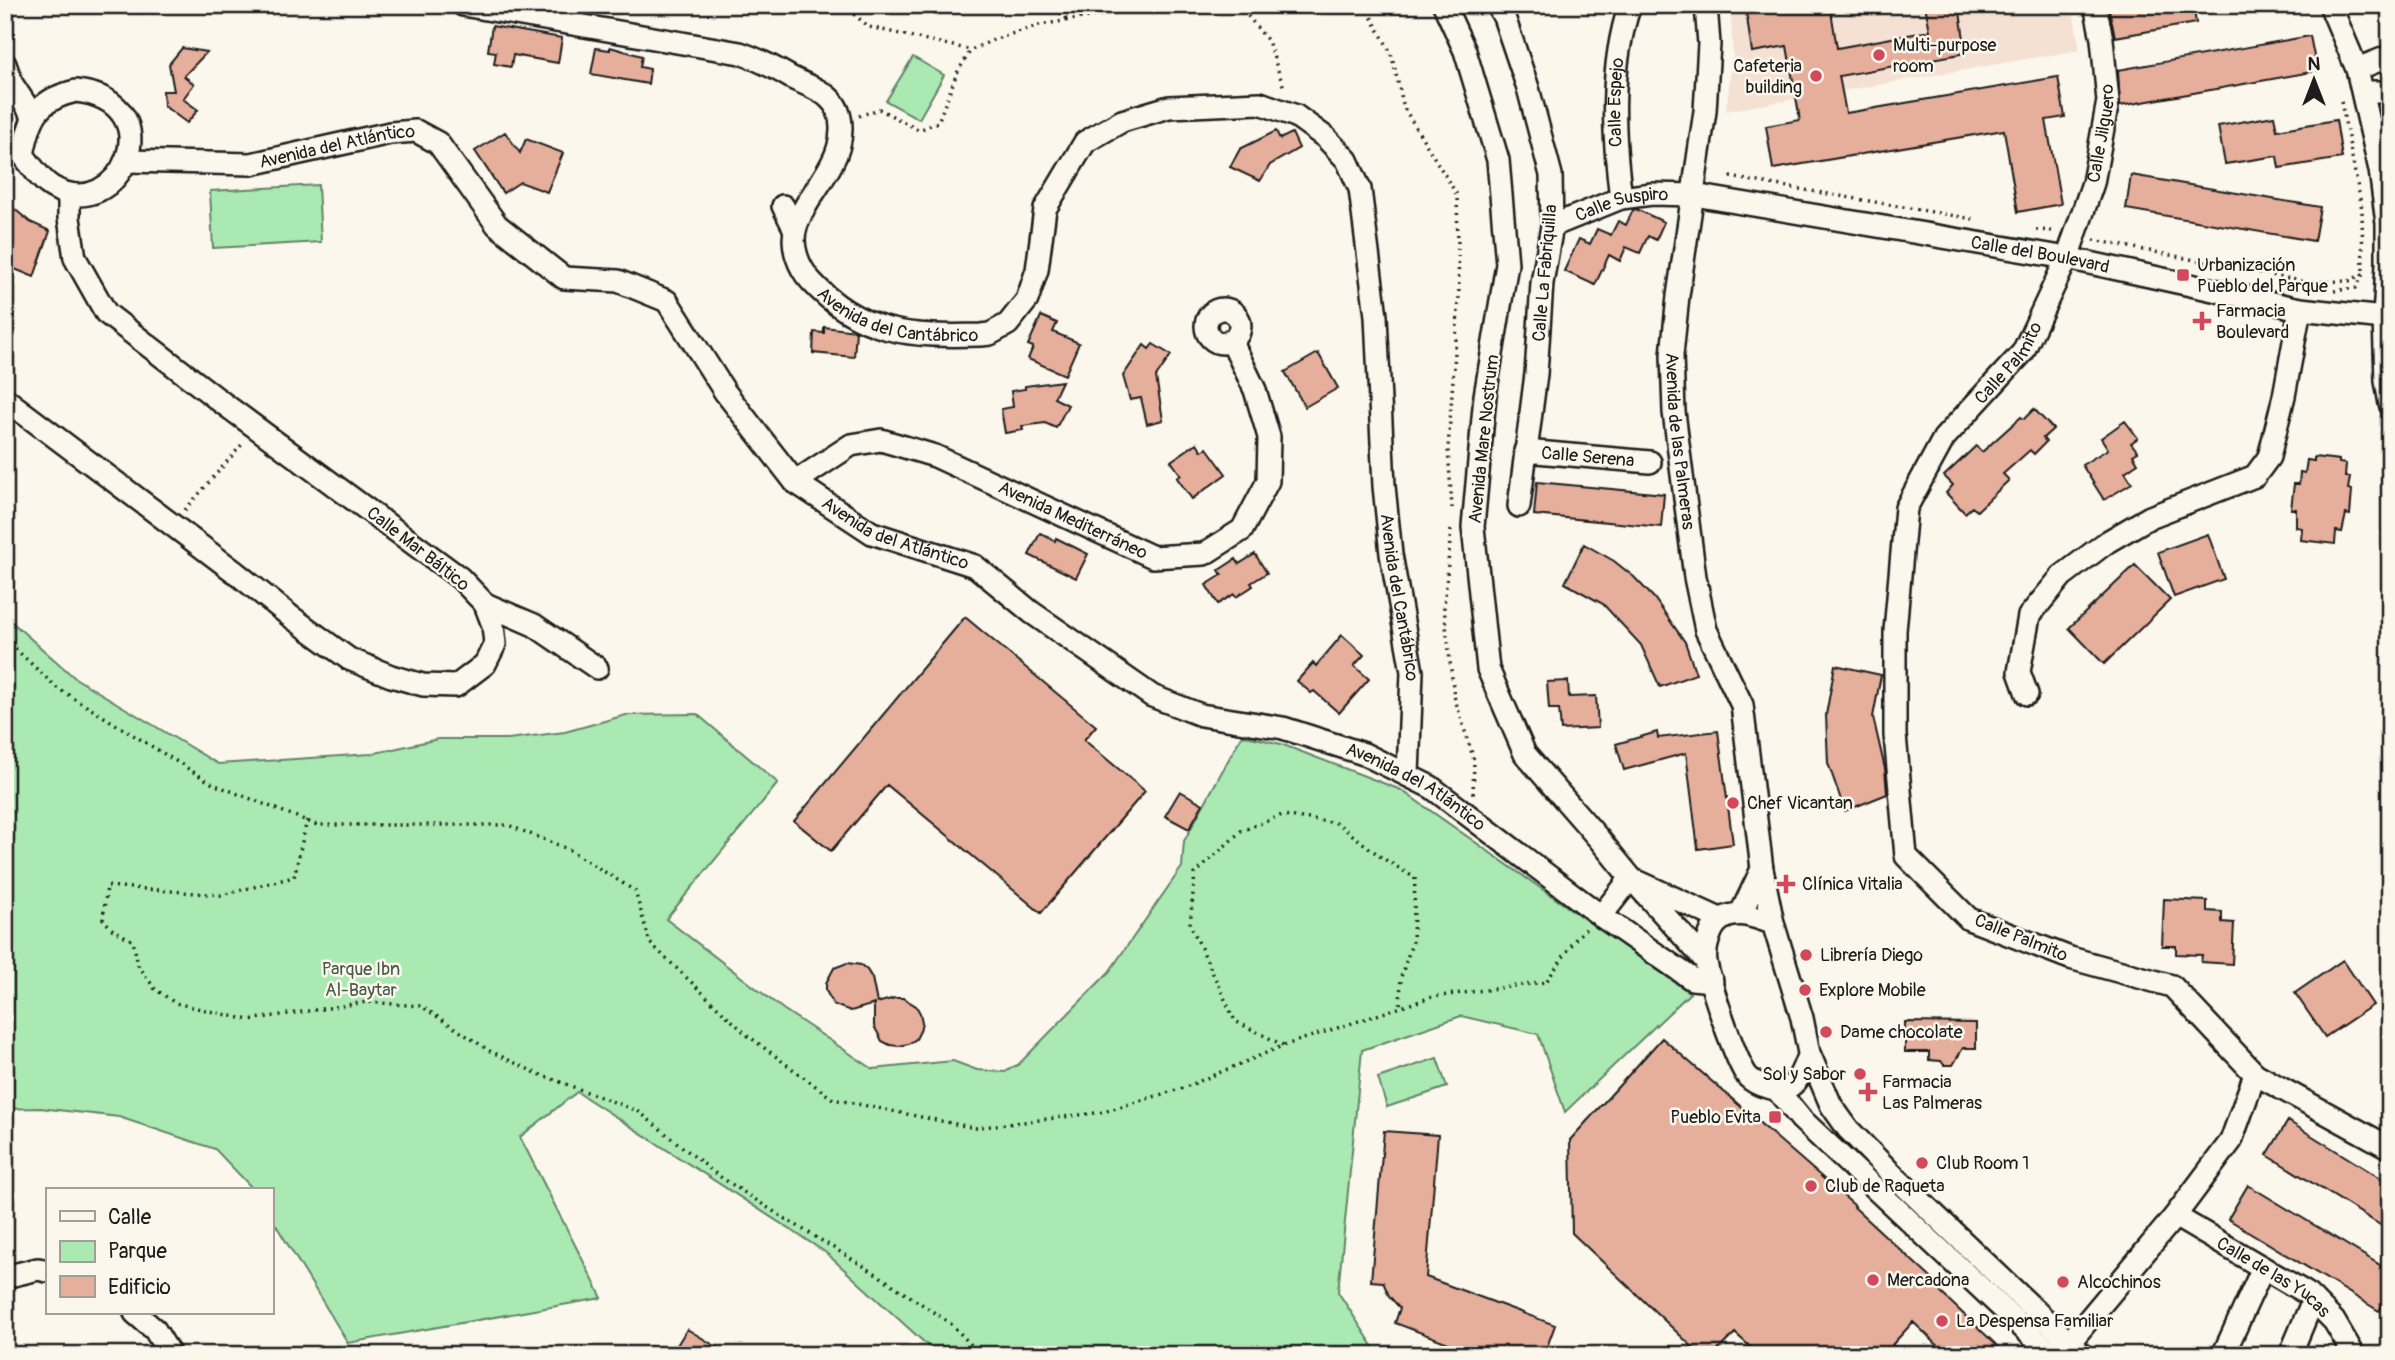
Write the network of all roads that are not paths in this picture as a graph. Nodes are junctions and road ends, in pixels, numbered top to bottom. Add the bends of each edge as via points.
1 (463, 5) edge
2 (1444, 5) edge
3 (1497, 5) edge
4 (1630, 5) edge
5 (1706, 5) edge
6 (2095, 5) edge
7 (2330, 5) edge
8 (2390, 56) edge
9 (5, 64) edge
10 (2357, 69) junction
11 (2364, 92) junction
12 (2390, 95) edge
13 (33, 116) junction
14 (14, 156) edge
15 (127, 161) junction
16 (69, 194) junction
17 (1694, 195) junction
18 (1621, 198) junction
19 (783, 206) dead end
20 (1552, 226) junction
21 (795, 230) junction
22 (2067, 258) junction
23 (2300, 309) junction
24 (2384, 318) junction
25 (1231, 340) dead end
26 (5, 399) edge
27 (2390, 404) edge
28 (1525, 451) junction
29 (1650, 462) dead end
30 (795, 482) junction
31 (1519, 506) dead end
32 (485, 604) junction
33 (597, 668) dead end
34 (2027, 694) dead end
35 (1408, 774) junction
36 (1762, 869) junction
37 (1631, 878) junction
38 (1741, 913) junction
39 (1601, 916) junction
40 (1720, 919) junction
41 (1773, 923) junction
42 (1705, 960) junction
43 (1712, 981) junction
44 (1809, 1053) junction
45 (2255, 1074) junction
46 (1778, 1091) junction
47 (2390, 1147) edge
48 (2175, 1216) junction
49 (2263, 1268) junction
50 (46, 1271) edge
51 (5, 1277) edge
52 (2313, 1300) junction
53 (136, 1314) edge
54 (2066, 1352) edge
55 (170, 1355) edge
56 (2223, 1355) edge
57 (2290, 1355) edge
58 (2354, 1355) edge

1 - 21 street via 740,53 824,95 835,105 842,135 834,160
2 - 37 street, Avenida Mare Nostrum via 1465,51 1498,160 1507,264 1485,396 1473,527 1488,669 1525,754
3 - 20 street, Calle La Fabriquilla via 1528,88 1551,175
4 - 18 street, Calle Espejo via 1616,74 1614,123
5 - 17 street, Avenida de las Palmeras via 1705,111
6 - 22 street, Calle Jilguero via 2108,101 2093,183
7 - 10 street
8 - 10 street
9 - 13 street
10 - 11 street
11 - 12 street
11 - 24 street via 2386,223
13 - 14 street
13 - 15 street via 59,94 93,93 108,100 121,112 128,128
14 - 16 street via 52,188
15 - 16 street via 104,188
15 - 30 street, Avenida del Atlántico via 251,164 416,131 438,143 497,225 564,278 618,281 667,301 725,391
16 - 32 street, Calle Mar Báltico via 75,258 106,313 460,578
17 - 18 street, Calle Suspiro
17 - 22 street, Calle del Boulevard
17 - 36 street, Avenida de las Palmeras via 1673,343 1674,412 1706,630 1742,705
18 - 20 street, Calle Suspiro
19 - 21 street, Avenida del Cantábrico
20 - 28 street, Calle La Fabriquilla
21 - 35 street, Avenida del Cantábrico via 796,254 806,276 849,315 910,335 990,334 1008,324 1032,290 1045,209 1085,142 1122,121 1169,107 1260,103 1296,116 1325,137 1347,160 1360,189 1376,316 1391,554 1412,672
22 - 23 street, Calle del Boulevard
22 - 45 street, Calle Palmito via 2023,352 1944,438 1906,508 1895,631 1895,735 1906,856 1969,919 2070,958 2172,986
23 - 24 street, Calle del Boulevard
23 - 34 street via 2269,457 2255,476 2150,517 2062,576 2029,616 2019,672
24 - 27 street
25 - 30 street, Avenida Mediterráneo via 1255,390 1269,437 1268,481 1242,530 1204,554 1153,557 935,456 881,440 851,446
26 - 32 street, Calle Mar Báltico via 290,617 349,659 391,677 423,685 456,686 485,664 495,644
28 - 29 street, Calle Serena
28 - 31 street, Calle La Fabriquilla
30 - 35 street, Avenida del Atlántico via 872,533 975,566 1031,612 1152,696 1201,715 1283,728 1364,754
32 - 33 street via 534,625
35 - 39 street, Avenida del Atlántico
36 - 38 street
36 - 41 street, Avenida de las Palmeras
37 - 39 street
37 - 40 street, Avenida Mare Nostrum
37 - 42 street, Avenida Mare Nostrum
38 - 40 street
38 - 41 street
39 - 43 street, Avenida del Atlántico via 1692,979
40 - 42 street via 1711,932
41 - 44 street, Avenida de las Palmeras
42 - 43 street
43 - 46 street via 1743,1069 1755,1082
44 - 46 street via 1799,1079
44 - 54 street via 1831,1105 1849,1129
45 - 47 street, Calle Palmito
45 - 48 street via 2231,1141
46 - 54 street via 1801,1119
48 - 49 street, Calle de las Yucas
48 - 54 street
49 - 52 street, Calle de las Yucas
49 - 56 street
50 - 51 street
52 - 57 street
52 - 58 street, Calle de las Yucas
53 - 55 street via 155,1330

